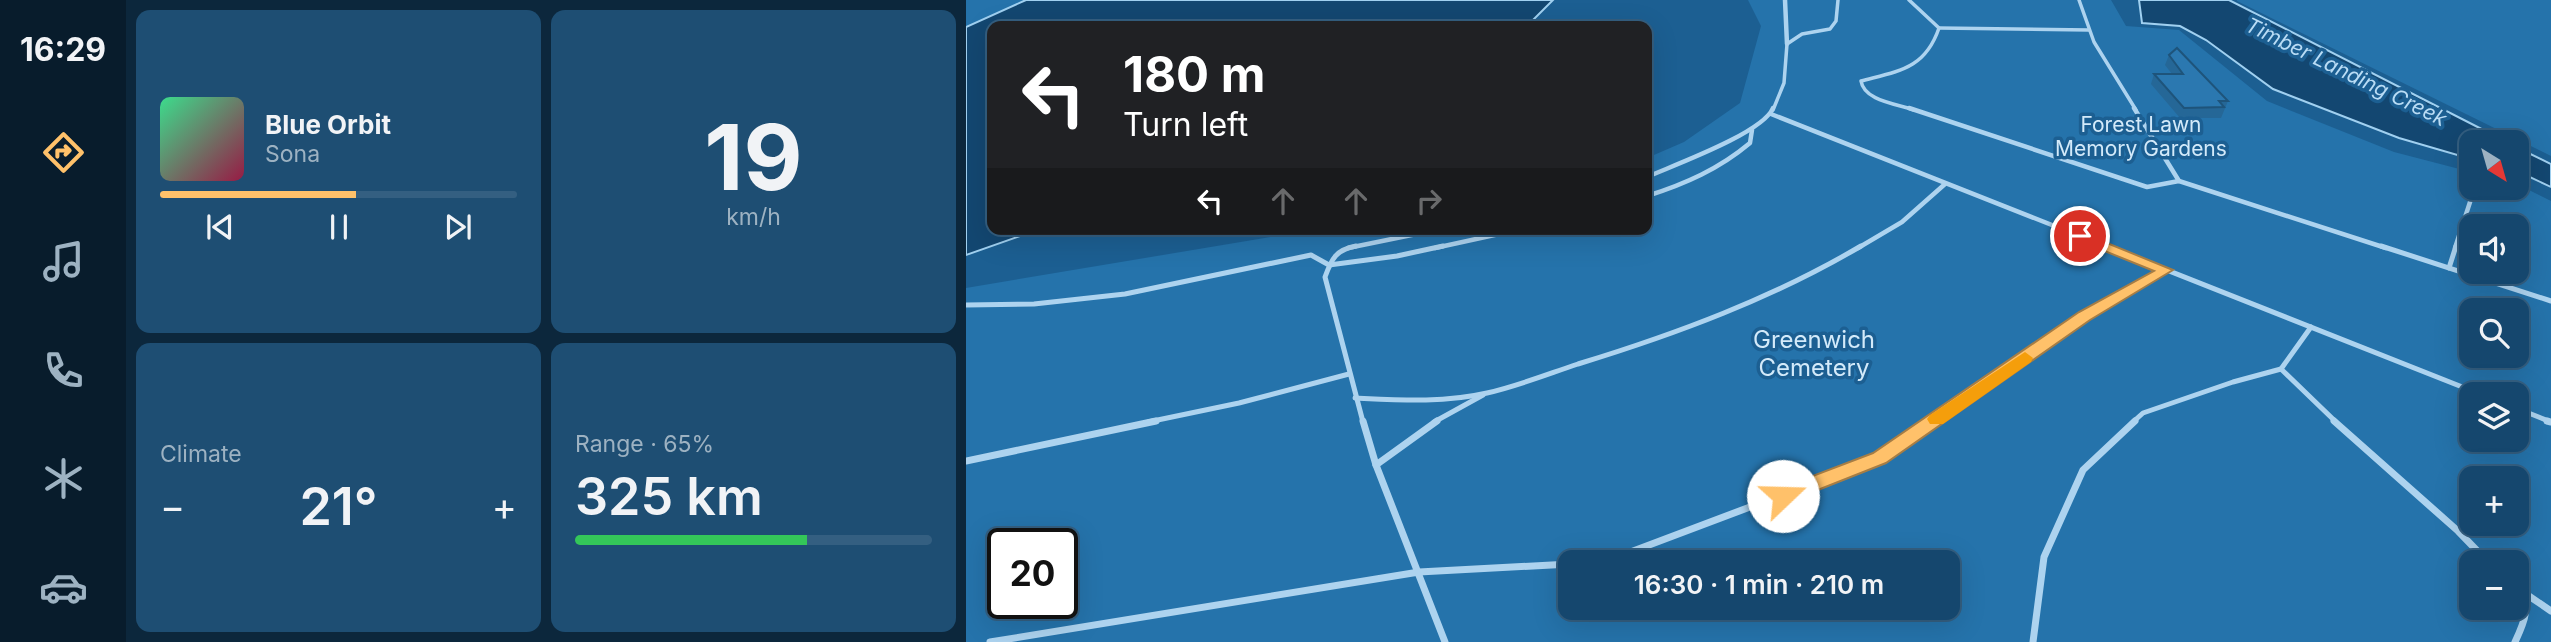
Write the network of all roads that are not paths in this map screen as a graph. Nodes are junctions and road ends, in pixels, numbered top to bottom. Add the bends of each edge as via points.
1 (1785, 0) edge
2 (1838, 0) edge
3 (1909, 0) edge
4 (2079, 0) edge
5 (1939, 28) junction
6 (2089, 30) junction
7 (1787, 44) junction
8 (1771, 114) junction
9 (1752, 130) junction
10 (1652, 175) edge
11 (2179, 181) junction
12 (1945, 184) junction
13 (1652, 194) edge
14 (2471, 200) edge
15 (1411, 235) edge
16 (1494, 235) edge
17 (1329, 265) junction
18 (2449, 268) junction
19 (2166, 270) junction
20 (2551, 301) edge
21 (966, 306) edge
22 (2311, 327) junction
23 (2281, 369) junction
24 (1349, 374) junction
25 (2459, 386) edge
26 (1486, 393) junction
27 (1355, 398) junction
28 (2529, 413) edge
29 (2551, 422) edge
30 (986, 459) junction
31 (966, 461) edge
32 (1376, 464) junction
33 (966, 466) edge
34 (1641, 550) edge
35 (2476, 550) edge
36 (1558, 565) edge
37 (1419, 572) junction
38 (2529, 595) edge
39 (2551, 611) edge
40 (2525, 620) edge
41 (990, 642) edge
42 (1445, 642) edge
43 (2033, 642) edge
44 (2515, 642) edge

1 - 7 street
2 - 7 lane via 1836,22 1830,29 1802,34
3 - 5 lane
4 - 6 lane
5 - 6 lane
5 - 11 lane via 1935,44 1916,65 1861,81 1862,88 2147,187
6 - 11 lane
7 - 8 lane via 1784,83
8 - 9 lane
8 - 12 lane
9 - 10 lane
9 - 13 lane via 1750,143 1735,157 1683,185
11 - 18 lane
12 - 19 lane
12 - 26 lane via 1902,222 1735,310
14 - 18 lane
15 - 17 lane via 1342,249
16 - 17 lane
17 - 21 lane via 1311,255 1125,294
17 - 24 lane via 1325,276
18 - 20 lane
19 - 22 lane
19 - 34 lane via 2085,316 1880,458
22 - 23 lane
22 - 25 lane
23 - 35 lane via 2365,452
23 - 43 lane via 2143,413 2083,470 2044,557
24 - 27 lane
24 - 30 lane
26 - 27 lane via 1414,401
26 - 32 lane via 1425,427
27 - 32 lane
28 - 29 lane
30 - 31 lane
30 - 33 lane
32 - 37 lane
36 - 37 lane
37 - 41 lane
37 - 42 lane
38 - 39 lane
40 - 44 lane

